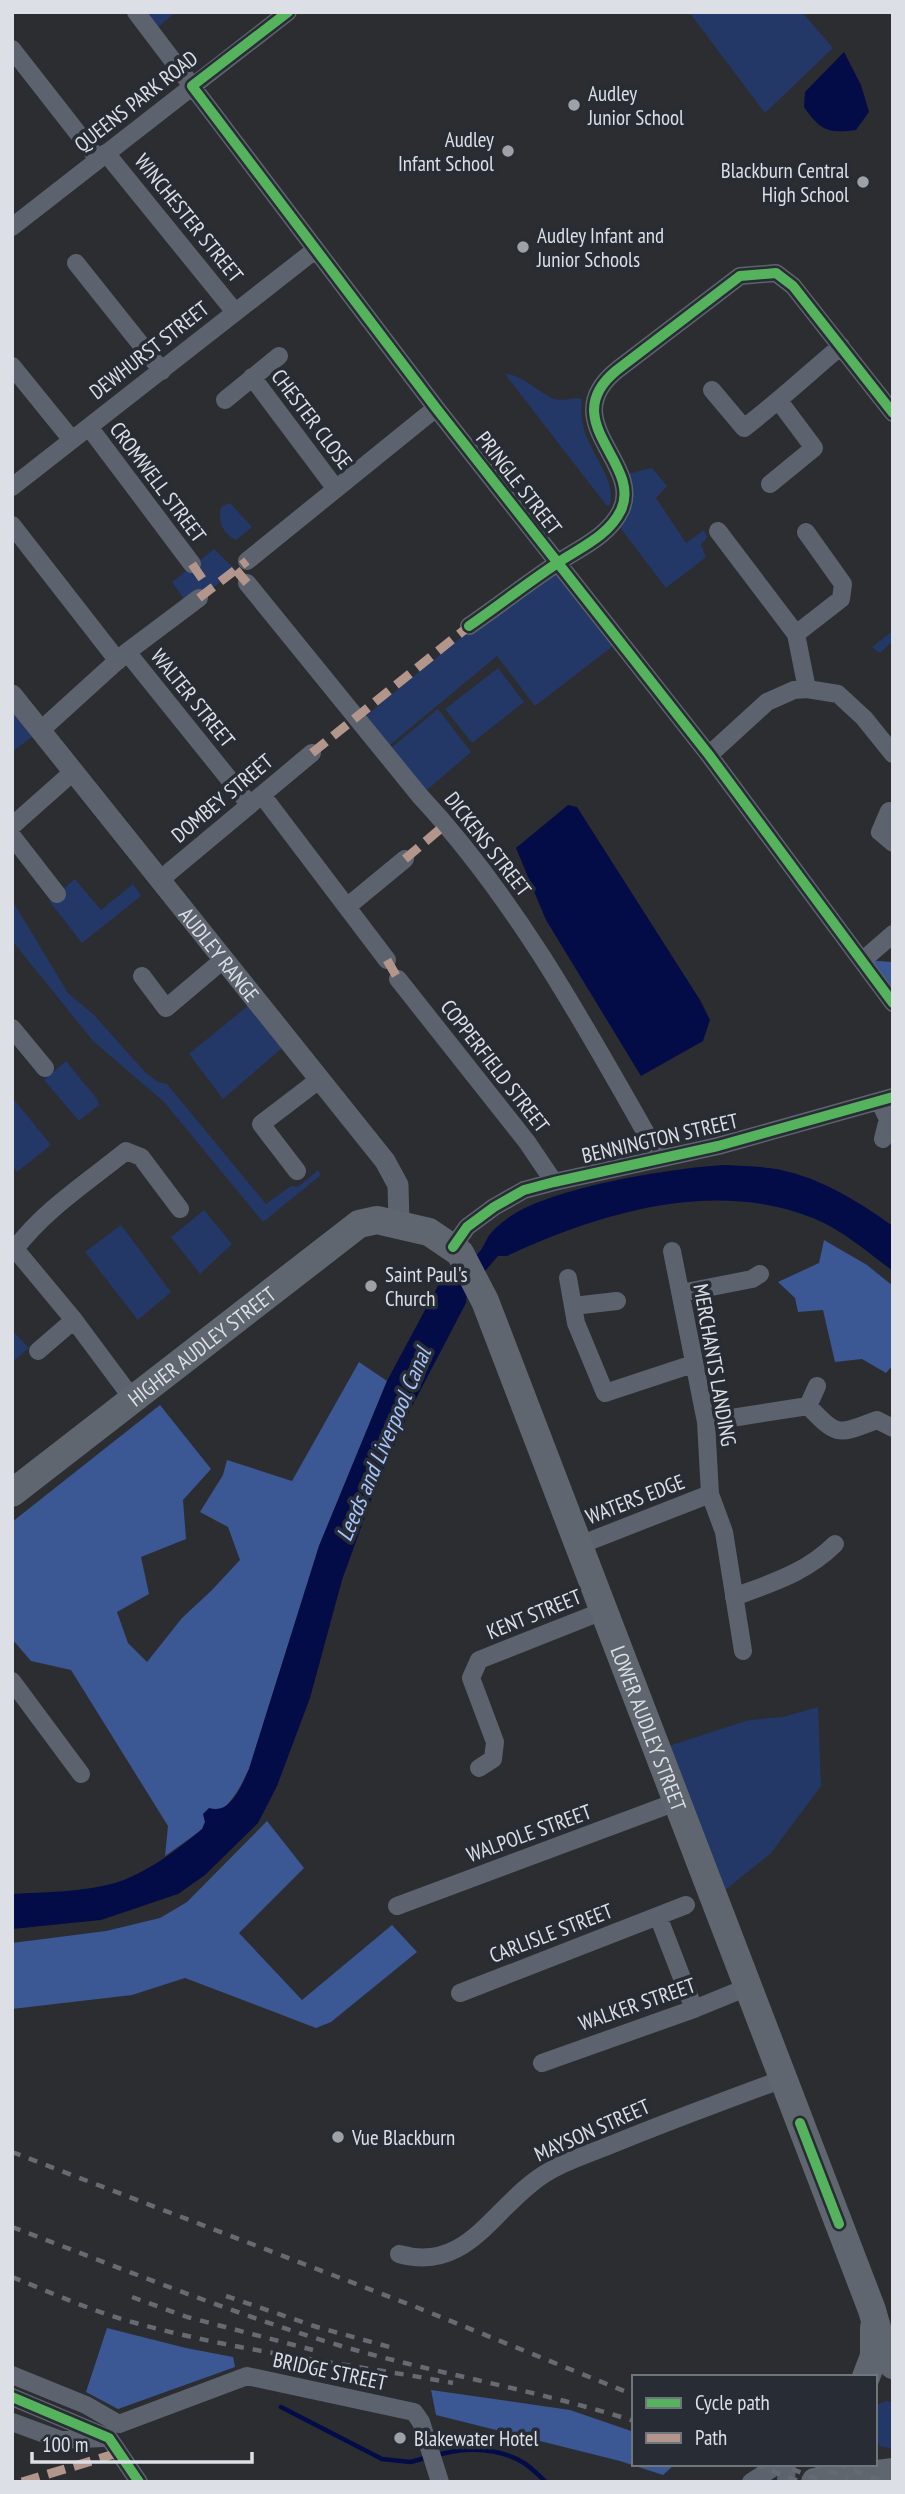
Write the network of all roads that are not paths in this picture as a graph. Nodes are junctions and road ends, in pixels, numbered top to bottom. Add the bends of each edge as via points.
1 (136, 12) edge
2 (288, 12) edge
3 (12, 49) edge
4 (192, 86) junction
5 (102, 156) junction
6 (12, 226) edge
7 (315, 250) junction
8 (76, 263) dead end
9 (235, 312) junction
10 (841, 346) junction
11 (279, 356) dead end
12 (12, 366) edge
13 (162, 371) junction
14 (252, 377) junction
15 (712, 390) dead end
16 (225, 400) dead end
17 (779, 401) junction
18 (436, 408) junction
19 (893, 414) edge
20 (89, 427) junction
21 (72, 440) junction
22 (770, 484) dead end
23 (12, 487) edge
24 (335, 489) junction
25 (12, 525) edge
26 (718, 531) dead end
27 (806, 532) dead end
28 (247, 561) dead end
29 (556, 563) junction
30 (192, 565) dead end
31 (247, 583) dead end
32 (199, 598) dead end
33 (469, 626) dead end
34 (796, 634) junction
35 (122, 657) junction
36 (807, 689) junction
37 (12, 695) edge
38 (41, 730) junction
39 (312, 753) dead end
40 (893, 754) edge
41 (709, 755) junction
42 (74, 771) junction
43 (256, 800) junction
44 (889, 811) dead end
45 (12, 826) edge
46 (12, 836) edge
47 (893, 843) edge
48 (405, 859) dead end
49 (161, 879) junction
50 (57, 894) dead end
51 (348, 906) junction
52 (893, 934) edge
53 (224, 959) junction
54 (387, 960) dead end
55 (863, 960) junction
56 (142, 976) dead end
57 (398, 979) dead end
58 (893, 1003) edge
59 (12, 1028) edge
60 (46, 1068) dead end
61 (320, 1079) junction
62 (886, 1099) edge
63 (883, 1139) dead end
64 (660, 1158) junction
65 (297, 1171) dead end
66 (554, 1182) junction
67 (180, 1209) dead end
68 (399, 1224) junction
69 (457, 1250) junction
70 (672, 1251) dead end
71 (760, 1274) dead end
72 (568, 1278) dead end
73 (681, 1293) junction
74 (617, 1301) dead end
75 (573, 1306) junction
76 (74, 1320) junction
77 (38, 1351) dead end
78 (694, 1364) junction
79 (817, 1386) dead end
80 (132, 1398) junction
81 (808, 1406) junction
82 (706, 1422) junction
83 (893, 1428) edge
84 (12, 1493) edge
85 (710, 1494) junction
86 (835, 1545) dead end
87 (577, 1546) junction
88 (734, 1597) junction
89 (603, 1611) junction
90 (744, 1651) dead end
91 (12, 1681) edge
92 (479, 1768) dead end
93 (81, 1774) dead end
94 (676, 1802) junction
95 (685, 1905) dead end
96 (397, 1906) dead end
97 (657, 1916) junction
98 (748, 1987) junction
99 (460, 1993) dead end
100 (694, 2009) junction
101 (542, 2063) dead end
102 (783, 2079) junction
103 (399, 2254) dead end
104 (883, 2311) edge
105 (893, 2336) edge
106 (893, 2365) edge
107 (893, 2372) edge
108 (12, 2375) edge
109 (867, 2375) edge
110 (877, 2384) edge
111 (12, 2397) edge
112 (12, 2422) edge
113 (114, 2431) junction
114 (776, 2466) edge
115 (893, 2470) edge
116 (438, 2475) edge
117 (139, 2482) edge
118 (751, 2482) edge
119 (815, 2482) edge

1 - 4 street, PRINGLE STREET
2 - 4 street, QUEENS PARK ROAD
3 - 5 street, WINCHESTER STREET
4 - 5 street, QUEENS PARK ROAD
4 - 7 street, PRINGLE STREET
5 - 6 street, QUEENS PARK ROAD
5 - 9 street, WINCHESTER STREET
7 - 9 street, DEWHURST STREET
7 - 18 street, PRINGLE STREET
8 - 13 street
9 - 13 street, DEWHURST STREET
10 - 17 street
10 - 19 street
10 - 29 street via 793,286 776,273 740,276 713,296 598,390 594,420 620,476 623,505 600,537
11 - 14 street, CHESTER CLOSE
12 - 21 street
13 - 20 street, DEWHURST STREET
14 - 16 street, CHESTER CLOSE
14 - 24 street, CHESTER CLOSE
15 - 17 street via 744,428
17 - 22 street via 814,448
18 - 24 street, CHESTER CLOSE
18 - 29 street, PRINGLE STREET
20 - 21 street, DEWHURST STREET
20 - 30 street, CROMWELL STREET
21 - 23 street, DEWHURST STREET
24 - 28 street, CHESTER CLOSE
25 - 35 street, WALTER STREET
26 - 34 street
27 - 34 street via 843,584 841,599
29 - 33 street
29 - 41 street, PRINGLE STREET
31 - 64 street, DICKENS STREET via 509,905
32 - 35 street
34 - 36 street
35 - 38 street
35 - 43 street, WALTER STREET
36 - 40 street via 838,694
36 - 41 street via 767,702
37 - 38 street, AUDLEY RANGE
38 - 42 street, AUDLEY RANGE
39 - 43 street, DOMBEY STREET
41 - 55 street, PRINGLE STREET
42 - 45 street
42 - 49 street, AUDLEY RANGE
43 - 49 street, DOMBEY STREET
43 - 51 street
44 - 47 street via 880,832
46 - 50 street
48 - 51 street
49 - 53 street, AUDLEY RANGE
51 - 54 street
52 - 55 street
53 - 56 street via 166,1008
53 - 61 street, AUDLEY RANGE
55 - 58 street, PRINGLE STREET
57 - 66 street, COPPERFIELD STREET
59 - 60 street
61 - 65 street via 261,1124
61 - 68 street, AUDLEY RANGE via 393,1174 400,1199
62 - 63 street
62 - 64 street, BENNINGTON STREET
64 - 66 street, BENNINGTON STREET
66 - 69 street, BENNINGTON STREET via 494,1207 467,1227
67 - 76 street via 141,1157 126,1151 26,1234 15,1249
68 - 69 highway via 429,1232
68 - 80 highway, HIGHER AUDLEY STREET via 377,1220 359,1224
69 - 87 highway, LOWER AUDLEY STREET via 485,1301
70 - 73 street, MERCHANTS LANDING
71 - 73 street
72 - 75 street
73 - 78 street, MERCHANTS LANDING
74 - 75 street
75 - 78 street via 605,1393
76 - 77 street
76 - 80 street
78 - 82 street, MERCHANTS LANDING
79 - 81 street
80 - 84 highway, HIGHER AUDLEY STREET
81 - 82 street
81 - 83 street via 830,1429 846,1432 877,1420
82 - 85 street, MERCHANTS LANDING
85 - 87 street, WATERS EDGE
85 - 88 street, MERCHANTS LANDING via 724,1532
86 - 88 street via 792,1576
87 - 89 highway, LOWER AUDLEY STREET
88 - 90 street, MERCHANTS LANDING
89 - 92 street, KENT STREET via 479,1660 471,1678 495,1742 493,1759
89 - 94 highway, LOWER AUDLEY STREET
91 - 93 street
94 - 96 street, WALPOLE STREET
94 - 98 highway, LOWER AUDLEY STREET
95 - 97 street, CARLISLE STREET
97 - 99 street, CARLISLE STREET
97 - 100 street
98 - 100 street, WALKER STREET
98 - 102 highway, LOWER AUDLEY STREET
100 - 101 street, WALKER STREET
102 - 103 street, MAYSON STREET via 559,2166 532,2183 473,2240 454,2252 413,2258
102 - 104 highway, LOWER AUDLEY STREET via 856,2270
104 - 105 highway
104 - 106 highway, LOWER AUDLEY STREET via 879,2335
104 - 109 highway
107 - 110 highway
108 - 113 street via 86,2405
111 - 113 street
112 - 113 street, BRIDGE STREET via 61,2440
113 - 116 street, BRIDGE STREET via 247,2376 414,2412
113 - 117 street
114 - 118 street
115 - 119 highway

